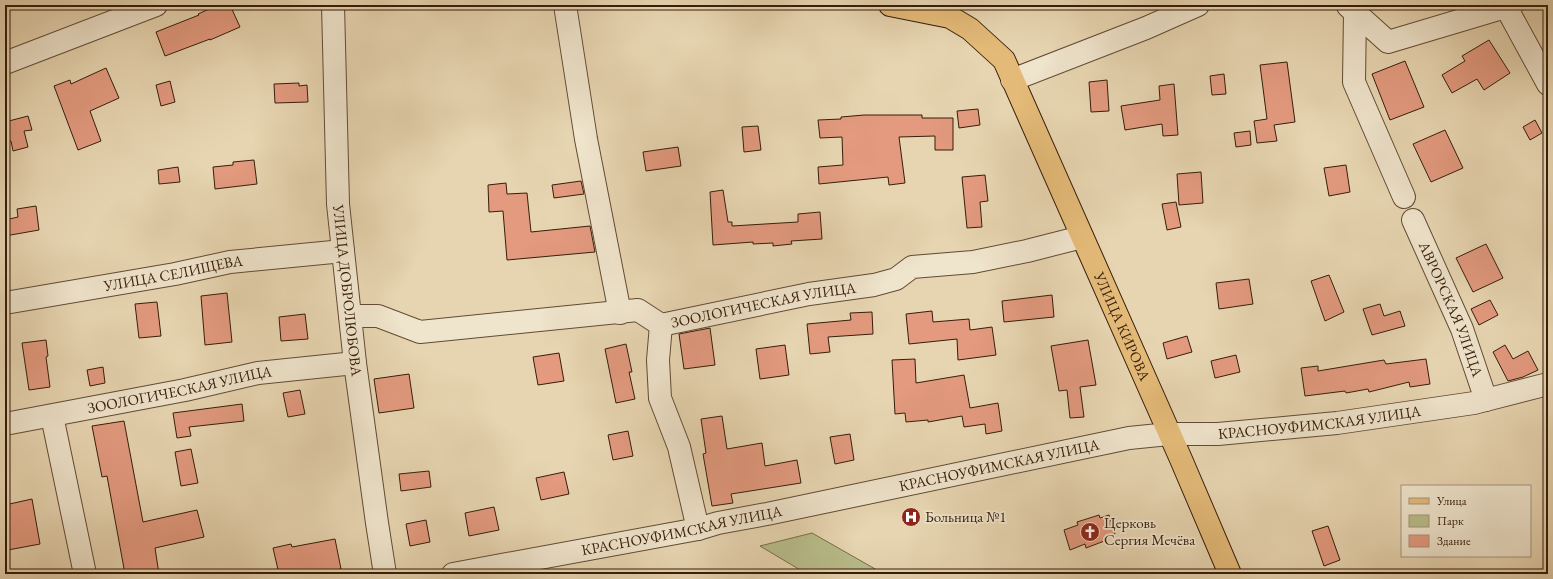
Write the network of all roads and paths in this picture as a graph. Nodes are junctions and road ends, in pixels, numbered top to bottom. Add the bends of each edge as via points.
1 (156, 5) edge
2 (333, 5) edge
3 (566, 5) edge
4 (890, 5) edge
5 (1198, 5) edge
6 (1509, 6) edge
7 (1351, 9) edge
8 (5, 63) edge
9 (1012, 80) junction
10 (1548, 84) edge
11 (1404, 197) dead end
12 (1413, 220) dead end
13 (1082, 237) junction
14 (343, 251) junction
15 (5, 303) edge
16 (620, 313) junction
17 (350, 316) junction
18 (661, 325) junction
19 (355, 362) junction
20 (1548, 384) edge
21 (1486, 400) junction
22 (52, 416) junction
23 (5, 424) edge
24 (1169, 434) junction
25 (698, 529) junction
26 (85, 574) edge
27 (385, 574) edge
28 (453, 574) edge
29 (1230, 574) edge

1 - 8 street
2 - 14 street, УЛИЦА ДОБРОЛЮБОВА via 338,204
3 - 16 street via 586,139
4 - 9 main road, УЛИЦА КИРОВА via 950,17 970,29 1004,60
5 - 9 street
6 - 7 street via 1388,42
6 - 10 street
7 - 11 street via 1354,82
9 - 13 main road, УЛИЦА КИРОВА
12 - 21 street, АВРОРСКАЯ УЛИЦА via 1462,329
13 - 18 street, ЗООЛОГИЧЕСКАЯ УЛИЦА via 974,262 912,268 896,279 874,285 809,294
13 - 24 main road, УЛИЦА КИРОВА
14 - 15 street, УЛИЦА СЕЛИЩЕВА via 230,262
14 - 17 street, УЛИЦА ДОБРОЛЮБОВА
16 - 17 street, ЗООЛОГИЧЕСКАЯ УЛИЦА via 420,332 378,316
16 - 18 street, ЗООЛОГИЧЕСКАЯ УЛИЦА via 638,310
17 - 19 street, УЛИЦА ДОБРОЛЮБОВА
18 - 25 street via 658,360 660,398 679,447
19 - 22 street, ЗООЛОГИЧЕСКАЯ УЛИЦА via 258,373
19 - 27 street, УЛИЦА ДОБРОЛЮБОВА
20 - 21 street, КРАСНОУФИМСКАЯ УЛИЦА
21 - 24 street, КРАСНОУФИМСКАЯ УЛИЦА via 1337,423 1218,434
22 - 23 street, ЗООЛОГИЧЕСКАЯ УЛИЦА
22 - 26 street
24 - 25 street, КРАСНОУФИМСКАЯ УЛИЦА via 1129,438
24 - 29 main road, УЛИЦА КИРОВА
25 - 28 street, КРАСНОУФИМСКАЯ УЛИЦА

